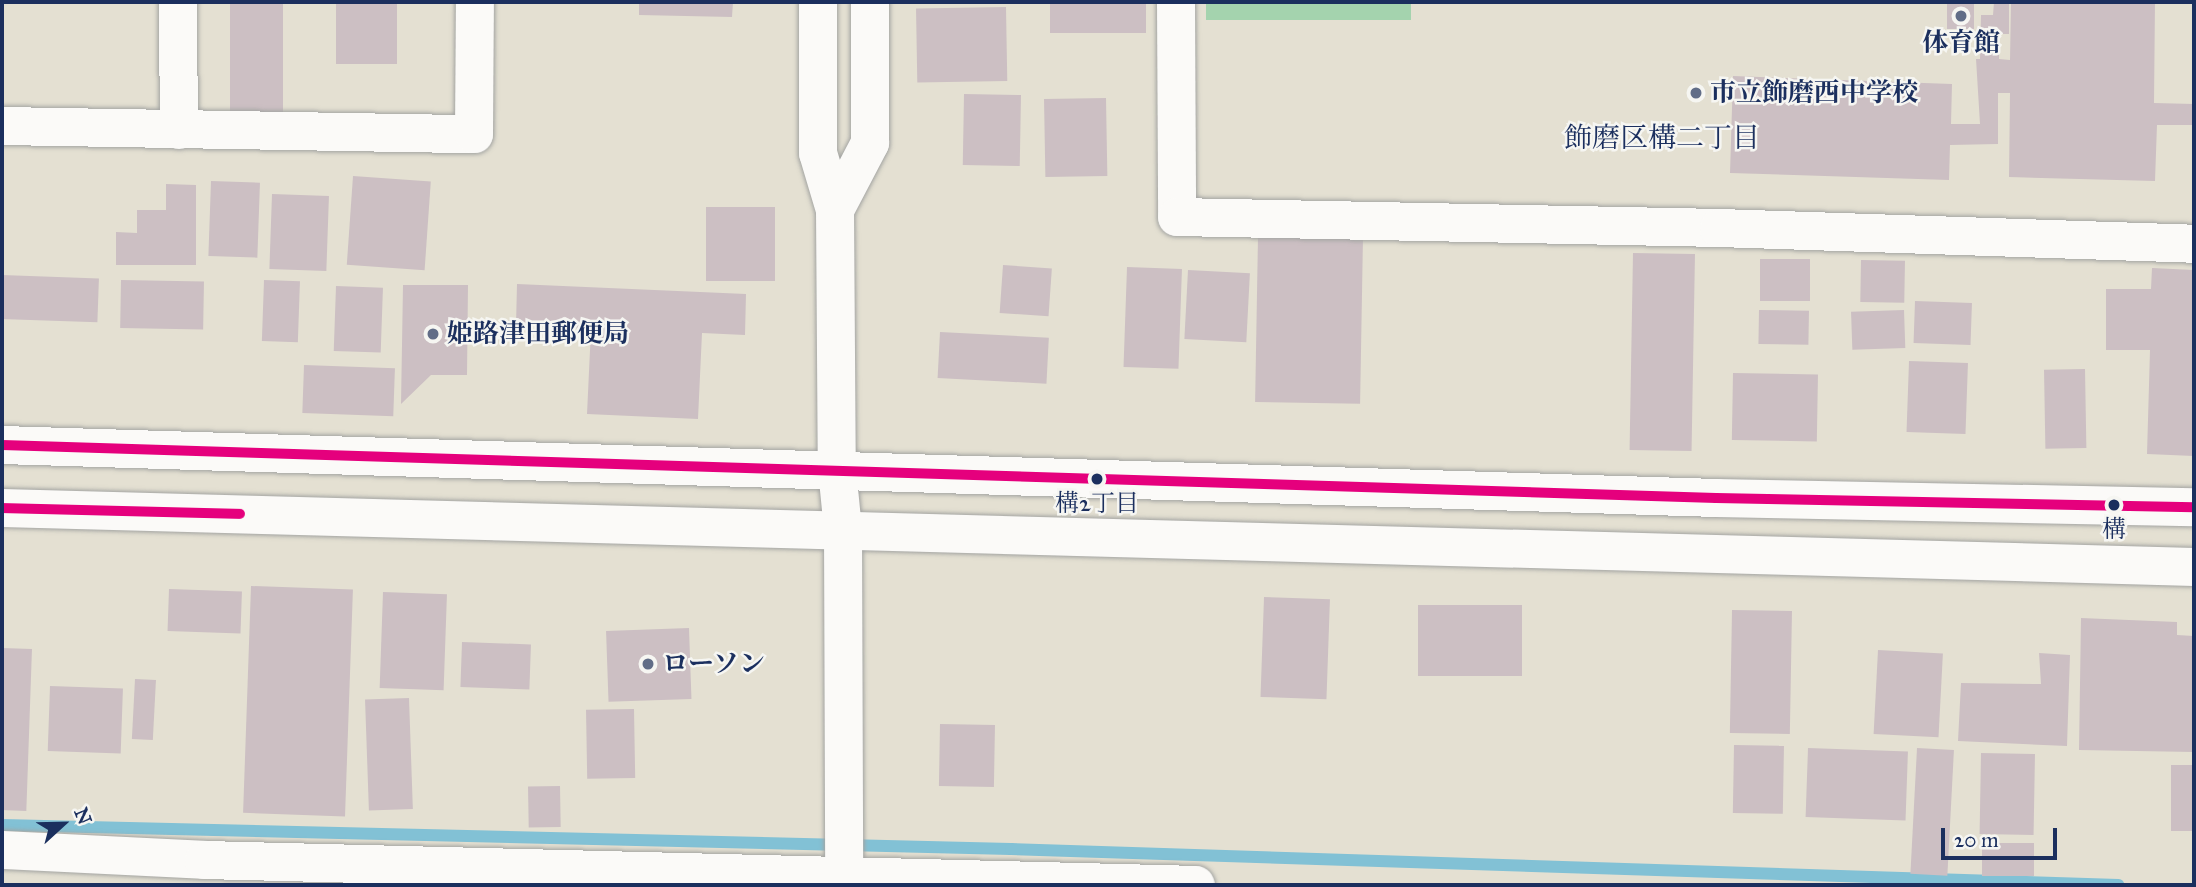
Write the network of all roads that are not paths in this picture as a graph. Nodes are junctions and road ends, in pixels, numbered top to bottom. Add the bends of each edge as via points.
1 (178, 2) edge
2 (475, 2) edge
3 (818, 2) edge
4 (870, 2) edge
5 (1176, 2) edge
6 (2, 126) edge
7 (179, 130) junction
8 (835, 209) junction
9 (2194, 244) edge
10 (2, 445) edge
11 (836, 469) junction
12 (2, 508) edge
13 (2194, 508) edge
14 (843, 530) junction
15 (2194, 568) edge
16 (2, 850) edge
17 (204, 873) edge
18 (508, 877) edge
19 (844, 881) edge
20 (1196, 885) edge

1 - 7 street
2 - 7 street via 474,134
3 - 8 street via 818,153
4 - 8 street via 870,143
5 - 9 street via 1177,217
6 - 7 street
8 - 11 street
10 - 11 street
11 - 13 street via 1716,498
11 - 14 street
12 - 14 street
14 - 15 street
14 - 19 street
16 - 17 street
17 - 18 street
18 - 19 street
19 - 20 street

